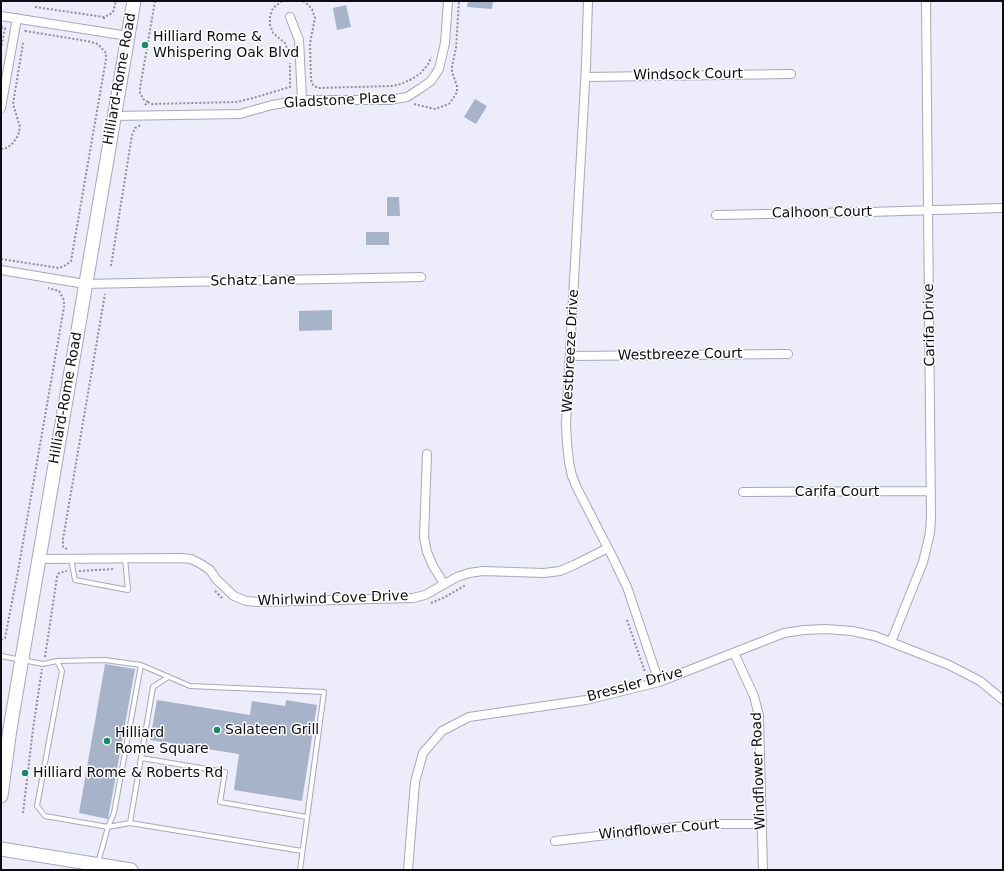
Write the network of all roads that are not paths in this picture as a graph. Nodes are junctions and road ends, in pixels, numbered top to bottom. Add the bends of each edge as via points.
1 (134, 1) edge
2 (448, 1) edge
3 (588, 1) edge
4 (926, 1) edge
5 (1, 16) edge
6 (290, 17) dead end
7 (17, 18) junction
8 (128, 36) junction
9 (791, 74) dead end
10 (586, 76) junction
11 (302, 100) junction
12 (1, 108) edge
13 (114, 116) junction
14 (1003, 208) edge
15 (929, 210) junction
16 (716, 215) dead end
17 (1, 270) edge
18 (421, 278) dead end
19 (85, 284) junction
20 (788, 354) dead end
21 (571, 356) junction
22 (427, 454) dead end
23 (931, 491) junction
24 (743, 492) dead end
25 (608, 548) junction
26 (125, 558) junction
27 (39, 559) junction
28 (71, 559) junction
29 (444, 584) junction
30 (891, 642) junction
31 (734, 653) junction
32 (1, 656) edge
33 (22, 659) junction
34 (57, 661) junction
35 (141, 665) junction
36 (168, 677) junction
37 (659, 682) junction
38 (1003, 700) edge
39 (140, 758) junction
40 (1, 796) edge
41 (307, 817) junction
42 (130, 823) junction
43 (762, 824) junction
44 (108, 827) junction
45 (556, 841) dead end
46 (1, 849) edge
47 (302, 851) junction
48 (98, 865) junction
49 (132, 870) edge
50 (300, 870) edge
51 (408, 870) edge
52 (763, 870) edge

1 - 8 main road, Hilliard-Rome Road
2 - 11 street, Gladstone Place via 445,43 439,69 431,81 421,88 406,97 389,100
3 - 10 street, Westbreeze Drive
4 - 15 street, Carifa Drive
5 - 7 street
6 - 11 street via 299,40
7 - 8 street
7 - 12 street
8 - 13 main road, Hilliard-Rome Road
9 - 10 street, Windsock Court
10 - 21 street, Westbreeze Drive
11 - 13 street, Gladstone Place via 240,114
13 - 19 main road, Hilliard-Rome Road
14 - 15 street, Calhoon Court
15 - 16 street, Calhoon Court
15 - 23 street, Carifa Drive
17 - 19 street, Schatz Lane
18 - 19 street, Schatz Lane
19 - 27 main road, Hilliard-Rome Road
20 - 21 street, Westbreeze Court
21 - 25 street, Westbreeze Drive via 566,424 569,462 577,488
22 - 29 street via 424,537 427,552
23 - 24 street, Carifa Court
23 - 30 street, Carifa Drive via 932,516 927,548
25 - 29 street, Whirlwind Cove Drive via 560,571 483,571 457,577
25 - 37 street, Westbreeze Drive via 626,587
26 - 28 street, Whirlwind Cove Drive
26 - 28 lane via 128,590 75,580
26 - 29 street, Whirlwind Cove Drive via 191,559 210,570 234,596 258,602 413,598 425,595
27 - 28 street, Whirlwind Cove Drive
27 - 33 main road, Hilliard-Rome Road
30 - 31 street, Bressler Drive via 852,630 804,630 784,633
30 - 38 street, Bressler Drive via 949,665 980,681
31 - 37 street, Bressler Drive
31 - 43 street, Windflower Road via 754,696 759,716
32 - 33 lane
33 - 34 lane via 44,664
33 - 40 main road, Hilliard-Rome Road
34 - 35 lane via 105,660
34 - 44 lane via 62,671 37,806 45,816
35 - 36 lane
35 - 44 lane via 114,813
36 - 39 lane via 154,687
36 - 41 lane via 190,686 324,692
37 - 51 street, Bressler Drive via 586,700 469,717 442,730 423,754 415,782
39 - 41 lane via 225,772 220,802
39 - 42 lane
41 - 47 lane
42 - 44 lane
42 - 47 lane
43 - 45 street, Windflower Court via 677,827
43 - 52 street, Windflower Road
44 - 48 lane
46 - 48 main road
47 - 50 lane
48 - 49 main road

